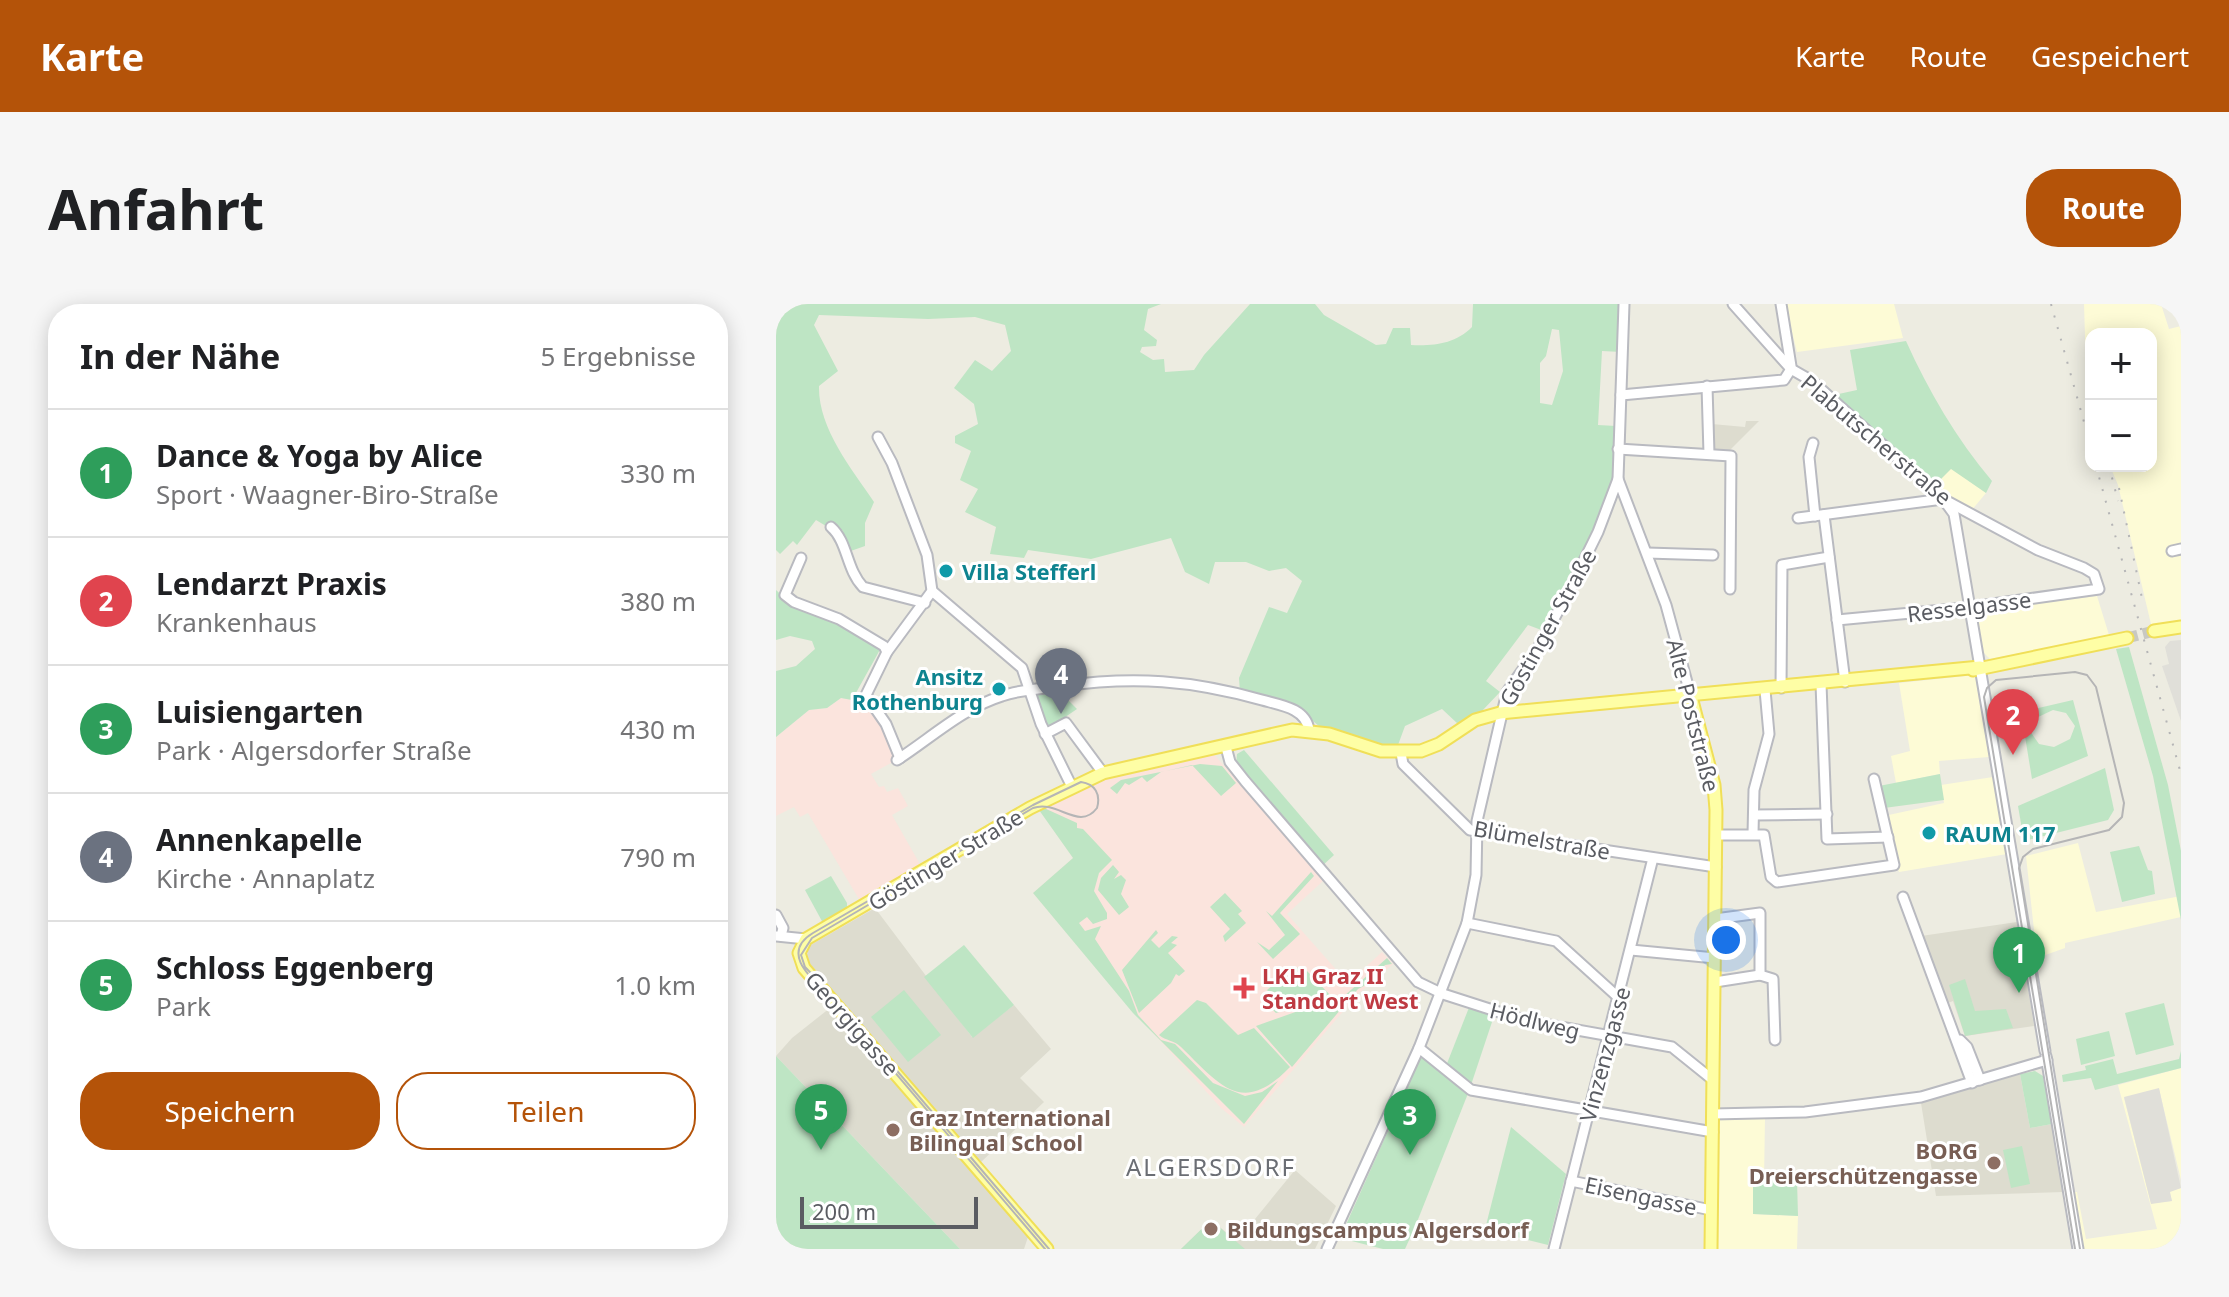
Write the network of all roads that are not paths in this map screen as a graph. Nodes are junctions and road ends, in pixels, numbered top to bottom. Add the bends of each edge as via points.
1 (1624, 304) edge
2 (1733, 304) edge
3 (1781, 304) edge
4 (1791, 369) junction
5 (1707, 386) junction
6 (1621, 395) junction
7 (878, 437) dead end
8 (1813, 443) dead end
9 (1618, 449) junction
10 (1709, 454) junction
11 (1618, 479) junction
12 (1943, 499) junction
13 (1820, 516) junction
14 (1798, 518) dead end
15 (831, 527) dead end
16 (1647, 553) junction
17 (1713, 555) dead end
18 (1829, 557) junction
19 (801, 558) dead end
20 (1730, 589) dead end
21 (2099, 589) joint
22 (932, 591) junction
23 (925, 603) junction
24 (1969, 607) junction
25 (1837, 620) junction
26 (2181, 627) edge
27 (2154, 631) tunnel mouth
28 (2127, 638) tunnel mouth
29 (887, 652) junction
30 (1980, 667) junction
31 (1845, 682) junction
32 (1821, 684) junction
33 (1781, 688) junction
34 (1030, 689) junction
35 (1765, 690) junction
36 (1691, 697) junction
37 (1500, 713) junction
38 (1309, 730) junction
39 (1045, 734) junction
40 (1226, 747) junction
41 (1401, 753) junction
42 (1103, 773) junction
43 (1874, 779) dead end
44 (1072, 787) junction
45 (1827, 814) junction
46 (1754, 815) junction
47 (1476, 832) junction
48 (1753, 834) junction
49 (1716, 835) junction
50 (1888, 837) junction
51 (1653, 858) junction
52 (1716, 867) junction
53 (1903, 897) dead end
54 (776, 915) edge
55 (1715, 919) junction
56 (1467, 923) junction
57 (778, 936) edge
58 (803, 944) junction
59 (1631, 950) junction
60 (1715, 958) junction
61 (1760, 975) junction
62 (1715, 982) junction
63 (1443, 994) junction
64 (1619, 998) junction
65 (1609, 1036) junction
66 (1775, 1040) dead end
67 (1419, 1048) junction
68 (2046, 1056) junction
69 (1713, 1080) junction
70 (1976, 1081) junction
71 (1589, 1111) junction
72 (1713, 1114) junction
73 (1713, 1132) junction
74 (1571, 1181) junction
75 (1711, 1210) junction
76 (1040, 1247) edge
77 (1327, 1249) edge
78 (1554, 1249) edge
79 (1711, 1249) edge
80 (2078, 1249) edge

1 - 6 street, Göstinger Straße
2 - 4 street
3 - 4 street, Plabutscherstraße
4 - 5 street via 1784,380
4 - 12 street, Plabutscherstraße via 1812,381
5 - 6 street
5 - 10 street
6 - 9 street, Göstinger Straße
7 - 22 street via 927,555
8 - 13 street via 1809,457
9 - 10 street
9 - 11 street, Göstinger Straße
10 - 20 street via 1731,458
11 - 16 street, Alte Poststraße
11 - 37 street, Göstinger Straße via 1574,582 1507,692
12 - 13 street
12 - 21 street, Plabutscherstraße via 2038,550 2084,568 2094,574
12 - 24 street via 1954,514
13 - 14 street
13 - 18 street
15 - 23 street via 863,587
16 - 17 street
16 - 36 street, Alte Poststraße
18 - 25 street
18 - 33 street via 1782,567
19 - 29 street via 785,595 839,619
21 - 24 street, Resselgasse
22 - 23 street
22 - 34 street via 1019,664
23 - 29 street
24 - 25 street, Resselgasse
24 - 30 street
25 - 31 street
26 - 27 main road
28 - 30 main road
29 - 34 street via 866,695 886,724 899,759 988,701
30 - 31 main road
30 - 68 street
31 - 32 main road
32 - 33 main road
32 - 45 street
33 - 35 main road
34 - 38 street via 1101,680 1189,682 1299,712
34 - 39 street
35 - 36 main road
35 - 46 street via 1769,734 1754,790
36 - 37 main road
36 - 49 main road, Alte Poststraße via 1714,785
37 - 41 main road, Göstinger Straße via 1475,720 1439,744
37 - 47 street
38 - 40 main road, Göstinger Straße
38 - 41 main road, Göstinger Straße
39 - 42 street via 1066,723
39 - 44 street
40 - 42 main road, Göstinger Straße
40 - 63 street via 1245,781 1382,942 1418,982
41 - 47 street, Blümelstraße via 1403,764
42 - 44 main road, Göstinger Straße
43 - 50 street
44 - 58 main road, Göstinger Straße
45 - 46 street
45 - 50 street via 1827,839
46 - 48 street
47 - 51 street, Blümelstraße
47 - 56 street via 1476,875
48 - 49 street
48 - 50 street via 1764,835 1772,880 1777,882 1894,865
49 - 52 main road, Alte Poststraße
51 - 52 street, Blümelstraße
51 - 59 street, Vinzenzgasse
52 - 55 main road, Alte Poststraße
53 - 70 street via 1957,1038 1967,1047
54 - 57 street via 783,928
55 - 60 main road, Alte Poststraße
55 - 61 street via 1760,913
56 - 63 street
56 - 64 street via 1556,941
57 - 58 street
58 - 76 main road, Georgigasse via 804,968
59 - 60 street
59 - 64 street, Vinzenzgasse
60 - 62 main road, Alte Poststraße
61 - 62 street
61 - 66 street via 1773,979
62 - 69 main road, Alte Poststraße
63 - 65 street, Hödlweg via 1527,1021
63 - 67 street
64 - 65 street, Vinzenzgasse
65 - 69 street, Hödlweg via 1672,1047
65 - 71 street, Vinzenzgasse
67 - 71 street via 1471,1090
67 - 77 street
68 - 70 street
68 - 80 street
69 - 72 main road, Alte Poststraße
70 - 72 street via 1869,1105
71 - 73 street
71 - 74 street, Vinzenzgasse
72 - 73 main road, Alte Poststraße
73 - 75 main road, Alte Poststraße
74 - 75 street, Eisengasse
74 - 78 street, Vinzenzgasse
75 - 79 main road, Alte Poststraße

